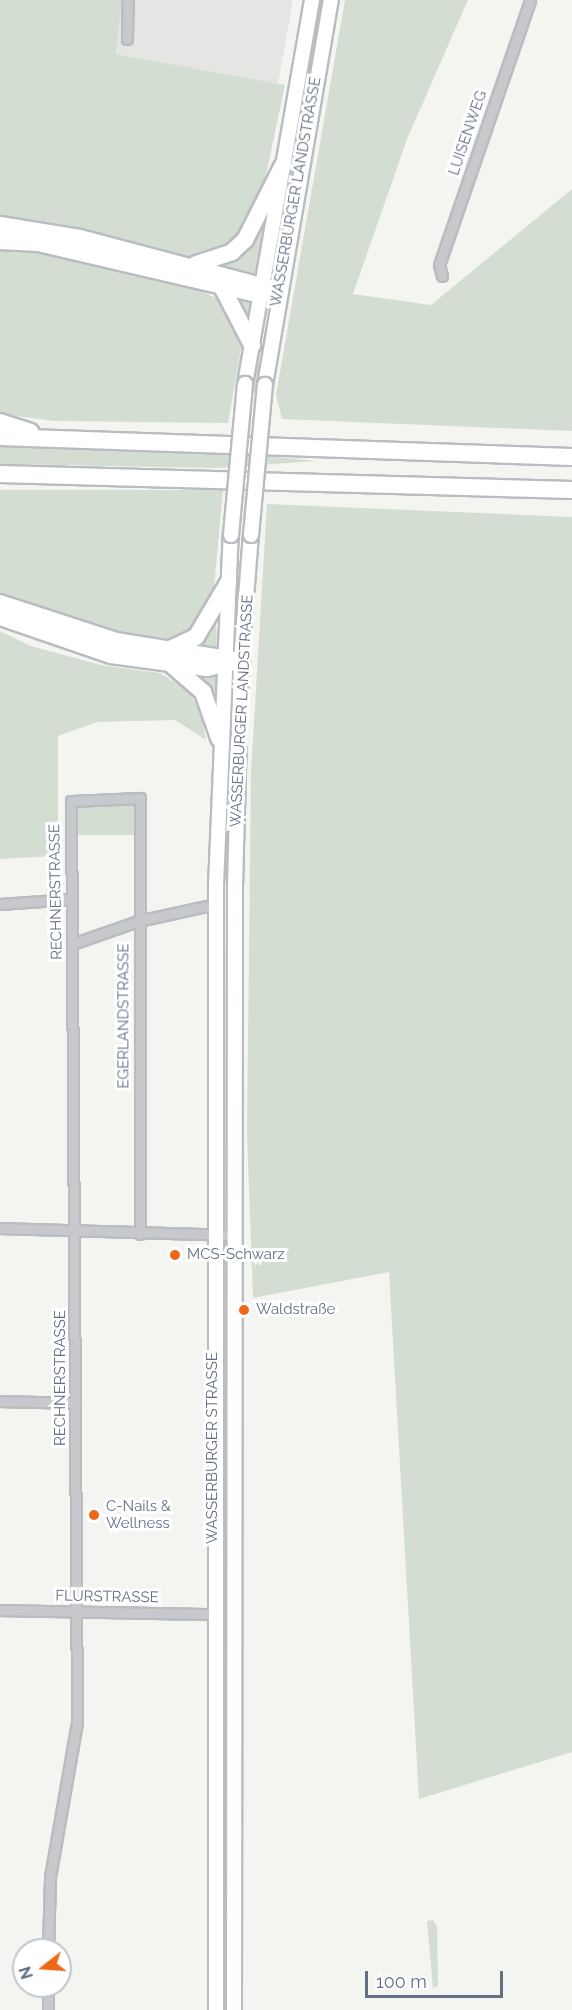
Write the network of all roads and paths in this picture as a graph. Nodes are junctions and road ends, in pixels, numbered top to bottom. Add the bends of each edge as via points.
1 (128, 0) edge
2 (312, 0) edge
3 (330, 0) edge
4 (530, 0) edge
5 (128, 39) dead end
6 (283, 165) junction
7 (0, 225) edge
8 (0, 241) edge
9 (192, 265) junction
10 (442, 276) dead end
11 (221, 285) junction
12 (262, 288) junction
13 (280, 291) junction
14 (252, 345) junction
15 (0, 422) edge
16 (45, 436) junction
17 (0, 437) edge
18 (572, 457) edge
19 (0, 474) edge
20 (572, 490) edge
21 (228, 584) junction
22 (0, 603) edge
23 (0, 617) edge
24 (167, 657) junction
25 (223, 661) junction
26 (241, 661) junction
27 (219, 738) junction
28 (140, 798) joint
29 (216, 886) joint
30 (235, 887) joint
31 (72, 899) junction
32 (0, 904) edge
33 (216, 904) junction
34 (138, 921) junction
35 (72, 944) junction
36 (0, 1228) edge
37 (77, 1232) junction
38 (140, 1234) junction
39 (214, 1234) junction
40 (232, 1235) junction
41 (0, 1401) edge
42 (75, 1402) junction
43 (0, 1610) edge
44 (75, 1611) junction
45 (213, 1614) junction
46 (48, 1938) edge
47 (216, 2010) edge
48 (234, 2010) edge

1 - 5 street
2 - 6 main road, WASSERBURGER LANDSTRASSE
3 - 13 main road, WASSERBURGER LANDSTRASSE
4 - 10 street, LUISENWEG via 439,266
6 - 9 highway via 245,240 232,252
6 - 12 main road, WASSERBURGER LANDSTRASSE
7 - 9 highway
8 - 11 highway via 38,243
9 - 12 highway
11 - 12 highway
11 - 14 highway
12 - 13 highway
12 - 14 main road, WASSERBURGER LANDSTRASSE
13 - 26 main road, WASSERBURGER LANDSTRASSE, bridge via 265,384
14 - 21 main road, WASSERBURGER LANDSTRASSE, bridge via 245,384
15 - 16 highway
16 - 17 highway
16 - 18 highway
19 - 20 highway
21 - 24 highway via 196,637
21 - 25 main road, WASSERBURGER LANDSTRASSE
22 - 24 highway via 74,631
23 - 24 highway via 67,644
24 - 25 highway
24 - 27 highway via 200,687
25 - 26 highway
25 - 27 main road, WASSERBURGER LANDSTRASSE
26 - 30 main road, WASSERBURGER LANDSTRASSE
27 - 29 main road, WASSERBURGER LANDSTRASSE
28 - 31 street, RECHNERSTRASSE via 70,803
28 - 34 street, EGERLANDSTRASSE
29 - 33 main road, WASSERBURGER STRASSE
30 - 40 main road, WASSERBURGER STRASSE
31 - 32 street
31 - 35 street, RECHNERSTRASSE
33 - 34 street
33 - 39 main road, WASSERBURGER STRASSE
34 - 35 street
34 - 38 street, EGERLANDSTRASSE
35 - 37 street, RECHNERSTRASSE
36 - 37 street
37 - 38 street
37 - 42 street, RECHNERSTRASSE
38 - 39 street
39 - 40 street
39 - 45 main road, WASSERBURGER STRASSE
40 - 48 main road, WASSERBURGER STRASSE
41 - 42 street
42 - 44 street, RECHNERSTRASSE
43 - 44 street, FLURSTRASSE
44 - 45 street, FLURSTRASSE
44 - 46 street, RECHNERSTRASSE via 76,1739 50,1877
45 - 47 main road, WASSERBURGER STRASSE

